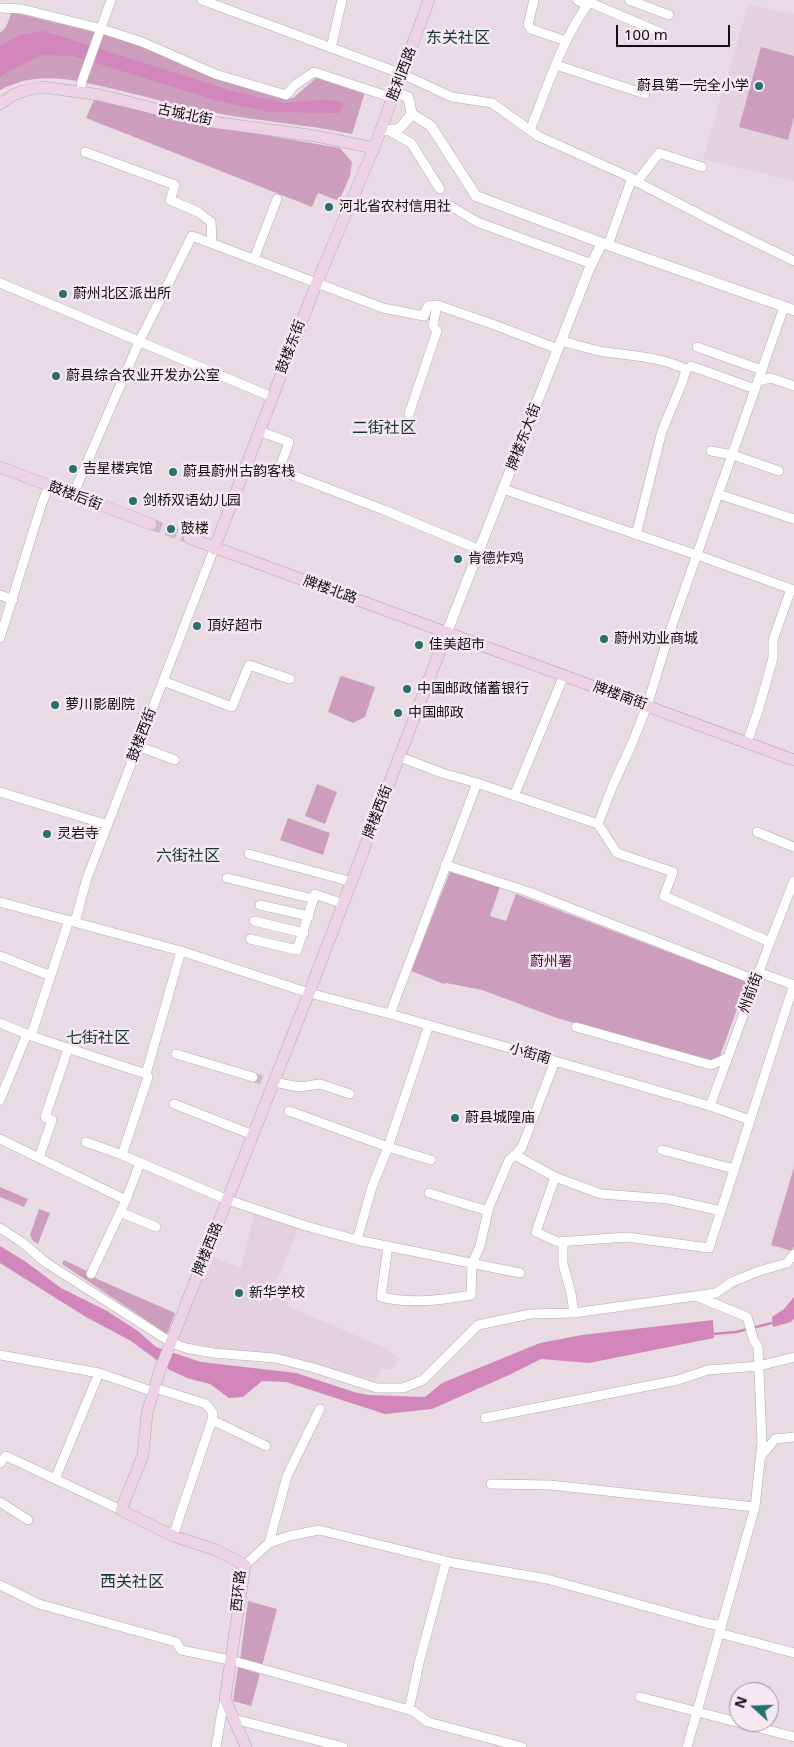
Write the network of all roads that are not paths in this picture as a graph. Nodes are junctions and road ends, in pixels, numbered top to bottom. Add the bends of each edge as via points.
1 (111, 0) edge
2 (202, 0) edge
3 (342, 0) edge
4 (429, 0) edge
5 (534, 0) edge
6 (577, 0) edge
7 (629, 0) edge
8 (589, 3) edge
9 (0, 8) edge
10 (669, 15) dead end
11 (101, 31) junction
12 (662, 33) dead end
13 (566, 41) junction
14 (331, 48) junction
15 (556, 65) junction
16 (402, 74) junction
17 (81, 87) junction
18 (646, 94) dead end
19 (394, 95) junction
20 (0, 104) edge
21 (412, 114) junction
22 (530, 130) junction
23 (384, 131) junction
24 (374, 148) junction
25 (85, 152) dead end
26 (702, 166) dead end
27 (634, 180) junction
28 (440, 189) dead end
29 (277, 199) dead end
30 (448, 205) dead end
31 (212, 243) junction
32 (605, 244) junction
33 (254, 259) junction
34 (794, 261) edge
35 (592, 264) junction
36 (317, 282) junction
37 (0, 283) edge
38 (437, 305) junction
39 (789, 308) edge
40 (139, 342) junction
41 (560, 345) junction
42 (697, 348) dead end
43 (686, 370) junction
44 (762, 370) junction
45 (757, 385) junction
46 (794, 386) edge
47 (272, 397) junction
48 (409, 414) dead end
49 (259, 431) junction
50 (711, 451) dead end
51 (733, 455) junction
52 (0, 467) edge
53 (779, 471) dead end
54 (49, 486) junction
55 (503, 489) junction
56 (718, 494) junction
57 (73, 495) junction
58 (794, 519) edge
59 (151, 524) tunnel mouth
60 (636, 535) junction
61 (189, 538) tunnel mouth
62 (214, 549) junction
63 (480, 550) junction
64 (697, 555) junction
65 (793, 590) edge
66 (0, 595) edge
67 (13, 600) junction
68 (447, 632) junction
69 (0, 638) edge
70 (564, 675) junction
71 (290, 679) dead end
72 (163, 681) junction
73 (647, 706) junction
74 (747, 743) junction
75 (138, 746) junction
76 (400, 757) junction
77 (176, 760) dead end
78 (794, 760) edge
79 (477, 783) junction
80 (0, 792) edge
81 (514, 796) junction
82 (598, 824) junction
83 (108, 825) junction
84 (757, 832) dead end
85 (794, 847) edge
86 (249, 854) dead end
87 (445, 865) junction
88 (227, 878) dead end
89 (352, 882) junction
90 (794, 882) edge
91 (314, 899) junction
92 (0, 902) edge
93 (343, 904) junction
94 (260, 905) dead end
95 (309, 916) junction
96 (72, 921) junction
97 (254, 921) dead end
98 (304, 933) junction
99 (250, 938) dead end
100 (770, 942) junction
101 (181, 951) junction
102 (0, 956) edge
103 (50, 976) junction
104 (757, 976) junction
105 (794, 984) edge
106 (310, 993) junction
107 (390, 1014) junction
108 (0, 1023) edge
109 (429, 1025) junction
110 (576, 1027) dead end
111 (29, 1035) junction
112 (68, 1049) junction
113 (176, 1054) dead end
114 (727, 1058) junction
115 (555, 1061) junction
116 (146, 1074) junction
117 (253, 1077) tunnel mouth
118 (271, 1082) junction
119 (350, 1094) dead end
120 (0, 1100) edge
121 (174, 1104) dead end
122 (710, 1106) junction
123 (289, 1111) dead end
124 (750, 1120) junction
125 (254, 1135) junction
126 (0, 1139) edge
127 (86, 1142) dead end
128 (388, 1147) junction
129 (662, 1150) dead end
130 (122, 1155) junction
131 (515, 1155) junction
132 (39, 1158) junction
133 (431, 1160) dead end
134 (140, 1163) junction
135 (734, 1169) junction
136 (555, 1177) junction
137 (429, 1193) dead end
138 (126, 1200) junction
139 (228, 1200) junction
140 (488, 1211) junction
141 (721, 1211) junction
142 (120, 1212) junction
143 (156, 1227) dead end
144 (0, 1228) edge
145 (357, 1240) junction
146 (563, 1242) junction
147 (388, 1246) junction
148 (794, 1254) edge
149 (472, 1264) junction
150 (520, 1273) dead end
151 (91, 1274) dead end
152 (696, 1296) junction
153 (574, 1313) junction
154 (171, 1344) junction
155 (0, 1355) edge
156 (794, 1357) edge
157 (759, 1366) junction
158 (99, 1373) junction
159 (154, 1390) junction
160 (320, 1409) dead end
161 (486, 1418) dead end
162 (212, 1420) junction
163 (794, 1437) edge
164 (266, 1446) dead end
165 (760, 1456) junction
166 (0, 1463) edge
167 (55, 1479) junction
168 (491, 1484) dead end
169 (0, 1502) edge
170 (755, 1507) junction
171 (121, 1510) junction
172 (28, 1520) dead end
173 (173, 1536) junction
174 (269, 1543) junction
175 (446, 1562) junction
176 (245, 1565) junction
177 (0, 1585) edge
178 (721, 1630) junction
179 (794, 1653) edge
180 (230, 1660) junction
181 (640, 1696) dead end
182 (225, 1700) junction
183 (409, 1710) junction
184 (697, 1712) junction
185 (234, 1719) junction
186 (794, 1737) edge
187 (216, 1747) edge
188 (246, 1747) edge
189 (343, 1747) edge
190 (522, 1747) edge
191 (687, 1747) edge

1 - 11 street
2 - 14 street
3 - 14 street
4 - 16 main road, 胜利西路
5 - 13 street via 528,24 531,28
6 - 8 street
7 - 10 street
8 - 12 street
8 - 13 street
9 - 11 street via 22,9
11 - 17 street
11 - 19 street via 142,42 215,74 286,95 294,85 314,72
13 - 15 street
14 - 16 street
15 - 18 street
15 - 22 street
16 - 19 main road, 胜利西路
16 - 22 street via 452,97 492,103
17 - 20 main road, 古城北街 via 34,88 13,95
17 - 24 main road, 古城北街 via 205,121 316,136
19 - 21 street via 408,96
19 - 23 main road, 胜利西路
21 - 23 street via 399,129
21 - 32 street via 431,126 476,196
22 - 27 street
23 - 24 main road, 胜利西路
23 - 28 street via 411,143
24 - 36 main road, 鼓楼东街
25 - 31 street via 175,185 170,200 198,212 211,222
26 - 27 street via 659,153
27 - 32 street
27 - 34 street
29 - 33 street
30 - 35 street via 477,222
31 - 33 street
31 - 40 street via 192,236
32 - 35 street, 牌楼东大街
32 - 39 street
33 - 36 street
35 - 41 street, 牌楼东大街
36 - 38 street via 383,308 424,316 428,306
36 - 47 main road, 鼓楼东街
37 - 40 street
38 - 41 street
38 - 48 street via 433,326 437,331
39 - 44 street
40 - 47 street
40 - 57 street
41 - 43 street via 627,354 674,364
41 - 55 street, 牌楼东大街
42 - 44 street
43 - 45 street via 691,366
43 - 60 street via 662,431
44 - 45 street
45 - 46 street via 771,378
45 - 51 street
47 - 49 main road, 鼓楼东街
49 - 62 main road, 鼓楼东街
49 - 63 street via 289,442 279,470
50 - 51 street
51 - 53 street
51 - 56 street
52 - 54 main road, 鼓楼后街
54 - 57 main road, 鼓楼后街
54 - 67 street
55 - 60 street
55 - 63 street, 牌楼东大街
56 - 58 street
56 - 64 street
57 - 59 main road, 鼓楼后街
60 - 64 street
61 - 62 main road
62 - 68 main road, 牌楼北路
62 - 72 street, 鼓楼西街
63 - 68 street, 牌楼东大街
64 - 65 street
64 - 73 street
65 - 74 street via 773,640 773,658
66 - 67 street
67 - 69 street
68 - 70 main road, 牌楼南街
68 - 76 main road, 牌楼西街
70 - 73 main road, 牌楼南街
70 - 81 street
71 - 72 street via 249,665 232,707
72 - 75 street, 鼓楼西街
73 - 74 main road, 牌楼南街
73 - 82 street
74 - 78 main road, 牌楼南街
75 - 77 street
75 - 83 street, 鼓楼西街
76 - 79 street
76 - 89 main road, 牌楼西街
79 - 81 street
79 - 87 street
80 - 83 street
81 - 82 street
82 - 100 street via 617,853 673,872 664,896
83 - 96 street, 鼓楼西街
84 - 85 street
86 - 89 street
87 - 104 street via 529,892
87 - 107 street
88 - 91 street
89 - 93 main road, 牌楼西街
90 - 100 street, 州前街
91 - 93 street via 316,894
91 - 95 street
92 - 96 street, 小街南
93 - 106 main road, 牌楼西街
94 - 95 street
95 - 98 street
96 - 101 street, 小街南
96 - 103 street, 鼓楼西街
97 - 98 street
98 - 99 street via 298,950
100 - 104 street, 州前街
101 - 106 street, 小街南
101 - 116 street
102 - 103 street
103 - 111 street, 鼓楼西街
104 - 105 street
104 - 114 street, 州前街
105 - 124 street
106 - 107 street, 小街南
106 - 118 main road, 牌楼西路
107 - 109 street, 小街南
108 - 111 street
109 - 115 street, 小街南
109 - 128 street
110 - 114 street via 711,1065
111 - 112 street
111 - 120 street, 鼓楼西街
112 - 116 street
112 - 132 street via 45,1118 52,1120
113 - 117 street
114 - 122 street, 州前街
115 - 122 street, 小街南
115 - 131 street via 522,1147
116 - 130 street via 148,1077
118 - 119 street via 299,1087 320,1084
118 - 125 main road, 牌楼西路
121 - 125 street
122 - 124 street, 小街南
123 - 128 street
124 - 135 street
125 - 139 main road, 牌楼西路
126 - 132 street
127 - 130 street
128 - 133 street
128 - 145 street via 372,1187
129 - 135 street
130 - 134 street
131 - 136 street
131 - 140 street via 509,1160
132 - 138 street
134 - 138 street
134 - 139 street
135 - 141 street
136 - 141 street via 601,1194 668,1200
136 - 146 street via 536,1232
137 - 140 street
138 - 142 street
139 - 145 street
139 - 154 main road, 牌楼西路
140 - 149 street
141 - 146 street via 709,1248 627,1237
142 - 143 street
142 - 151 street
144 - 154 street via 45,1262
145 - 147 street
146 - 153 street via 563,1264
147 - 149 street
147 - 149 street via 382,1297 388,1299 438,1301 471,1295
148 - 152 street via 788,1263 758,1271 716,1293
149 - 150 street
152 - 153 street
152 - 157 street via 747,1318 758,1347
153 - 154 street via 530,1314 478,1324 423,1380 403,1388 377,1388 275,1358 214,1353
154 - 159 main road, 牌楼西路
155 - 158 street
156 - 157 street
157 - 161 street via 708,1370 678,1380
157 - 165 street
158 - 159 street
158 - 167 street
159 - 162 street via 206,1404 213,1413
159 - 171 main road, 牌楼西路 via 147,1413 143,1456
160 - 174 street via 287,1476
162 - 164 street
162 - 173 street
163 - 165 street via 775,1439
165 - 170 street
166 - 167 street via 6,1456
167 - 171 street
168 - 170 street via 550,1485
169 - 172 street
170 - 178 street
171 - 173 main road, 西环路
173 - 176 main road, 西环路 via 216,1550
174 - 175 street via 319,1530
174 - 176 street
175 - 178 street via 547,1579
175 - 183 street
176 - 180 main road, 西环路
177 - 180 street via 39,1604 176,1642 181,1650
178 - 179 street
178 - 184 street
180 - 182 main road, 西环路
180 - 183 street
181 - 184 street
182 - 185 main road
182 - 187 street
183 - 190 street via 428,1722
184 - 186 street
184 - 191 street
185 - 188 main road
185 - 189 street

